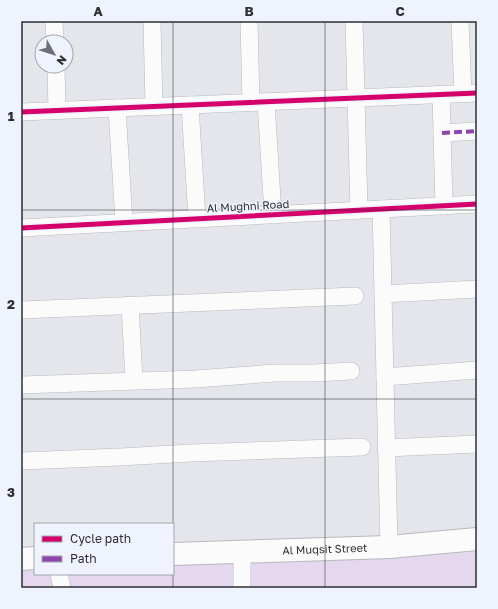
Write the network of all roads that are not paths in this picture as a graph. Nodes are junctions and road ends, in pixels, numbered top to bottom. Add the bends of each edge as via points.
1 (54, 21) edge
2 (152, 21) edge
3 (249, 21) edge
4 (354, 21) edge
5 (460, 21) edge
6 (55, 34) edge
7 (56, 74) edge
8 (470, 93) edge
9 (441, 94) junction
10 (356, 98) junction
11 (258, 102) junction
12 (190, 105) junction
13 (154, 107) junction
14 (117, 108) junction
15 (57, 111) junction
16 (21, 112) edge
17 (477, 131) edge
18 (442, 133) junction
19 (477, 204) edge
20 (444, 206) junction
21 (381, 209) junction
22 (359, 210) junction
23 (273, 215) junction
24 (198, 219) junction
25 (124, 222) junction
26 (21, 228) edge
27 (477, 290) edge
28 (383, 294) junction
29 (354, 296) dead end
30 (130, 305) junction
31 (21, 310) edge
32 (477, 370) edge
33 (351, 371) dead end
34 (385, 377) junction
35 (134, 380) junction
36 (21, 386) edge
37 (477, 444) edge
38 (362, 447) dead end
39 (386, 448) junction
40 (21, 461) edge
41 (477, 539) edge
42 (389, 546) junction
43 (242, 551) junction
44 (174, 554) edge
45 (34, 558) edge
46 (21, 559) edge
47 (59, 575) edge
48 (62, 588) edge
49 (242, 588) edge

1 - 6 street
2 - 13 street
3 - 11 street
4 - 10 street
5 - 8 street
7 - 15 street
8 - 9 street
9 - 10 street
9 - 18 street
10 - 11 street
10 - 22 street
11 - 12 street
11 - 23 street
12 - 13 street
12 - 24 street
13 - 14 street
14 - 15 street
14 - 25 street
15 - 16 street
17 - 18 street
18 - 20 street
19 - 20 street, Al Mughni Road
20 - 21 street, Al Mughni Road
21 - 22 street, Al Mughni Road
21 - 28 street
22 - 23 street, Al Mughni Road
23 - 24 street, Al Mughni Road
24 - 25 street, Al Mughni Road
25 - 26 street, Al Mughni Road
27 - 28 street
28 - 34 street
29 - 30 street
30 - 31 street
30 - 35 street
32 - 34 street
33 - 35 street
34 - 39 street
35 - 36 street
37 - 39 street
38 - 40 street
39 - 42 street
41 - 42 street, Al Muqsit Street
42 - 43 street, Al Muqsit Street
43 - 44 street, Al Muqsit Street
43 - 49 street
45 - 46 street
47 - 48 street

